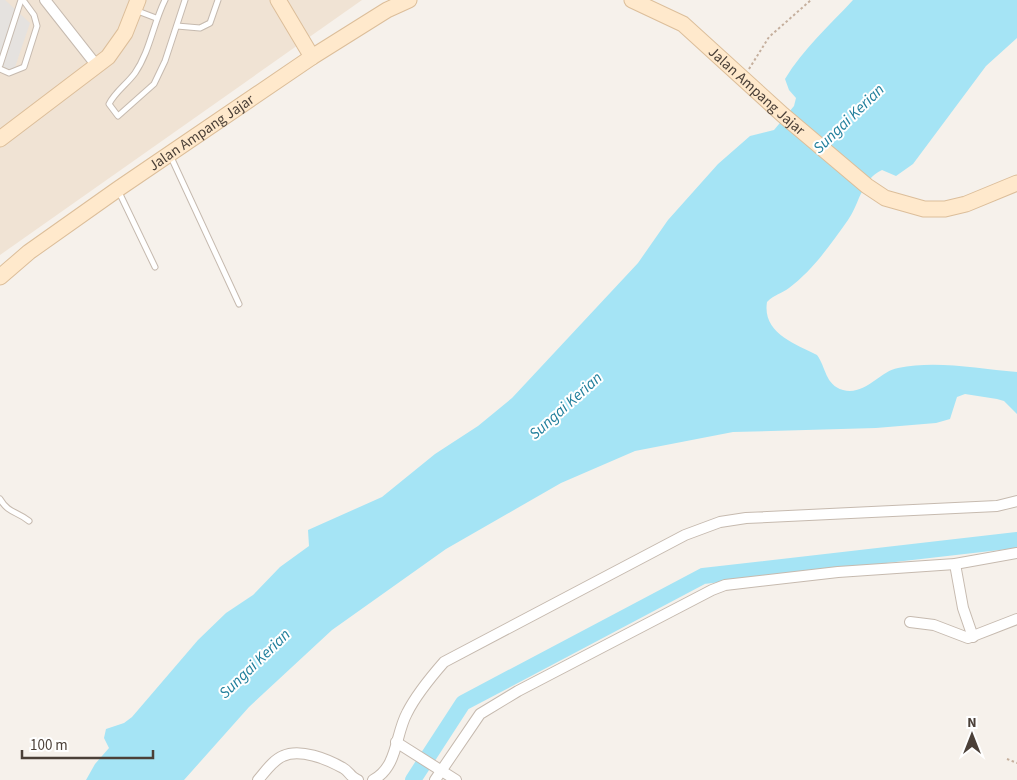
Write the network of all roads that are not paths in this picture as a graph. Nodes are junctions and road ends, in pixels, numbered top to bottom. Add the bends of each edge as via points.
1 (22, 0) edge
2 (45, 0) edge
3 (165, 0) edge
4 (185, 0) edge
5 (218, 0) edge
6 (278, 0) edge
7 (283, 0) edge
8 (410, 0) edge
9 (632, 0) edge
10 (137, 5) edge
11 (156, 18) junction
12 (177, 26) junction
13 (314, 56) junction
14 (0, 65) edge
15 (97, 66) junction
16 (0, 69) edge
17 (0, 139) edge
18 (169, 154) junction
19 (1017, 183) edge
20 (118, 190) junction
21 (155, 266) dead end
22 (0, 277) edge
23 (239, 304) dead end
24 (0, 499) edge
25 (1017, 501) edge
26 (29, 520) dead end
27 (1017, 553) edge
28 (955, 564) junction
29 (1017, 619) edge
30 (910, 622) dead end
31 (973, 637) junction
32 (396, 742) junction
33 (440, 768) junction
34 (258, 780) edge
35 (358, 780) edge
36 (373, 780) edge
37 (434, 780) edge
38 (456, 780) edge

1 - 14 lane
1 - 16 lane via 34,15 37,26 24,67 9,73
2 - 15 street
3 - 11 lane
4 - 12 lane
5 - 12 lane via 210,23 200,28
6 - 13 street
7 - 13 street
8 - 13 street, Jalan Ampang Jajar via 387,10
9 - 19 street, Jalan Ampang Jajar via 683,24 783,115 885,198 931,209 966,204
10 - 11 lane
10 - 15 street via 118,45
11 - 12 lane via 146,52 135,74 109,104 118,116 154,84
13 - 18 street, Jalan Ampang Jajar
15 - 17 street
18 - 20 street, Jalan Ampang Jajar
18 - 23 lane
20 - 21 lane
20 - 22 street, Jalan Ampang Jajar via 29,252
24 - 26 lane via 10,512
25 - 32 street via 997,506 746,518 702,528 444,662 407,712
27 - 28 street
28 - 31 street via 962,608
28 - 33 street via 838,572 712,590 480,714
29 - 31 street
30 - 31 street via 934,625 963,637
32 - 33 street
32 - 36 street via 389,765
33 - 37 street
33 - 38 street
34 - 35 street via 282,756 296,753 332,763

